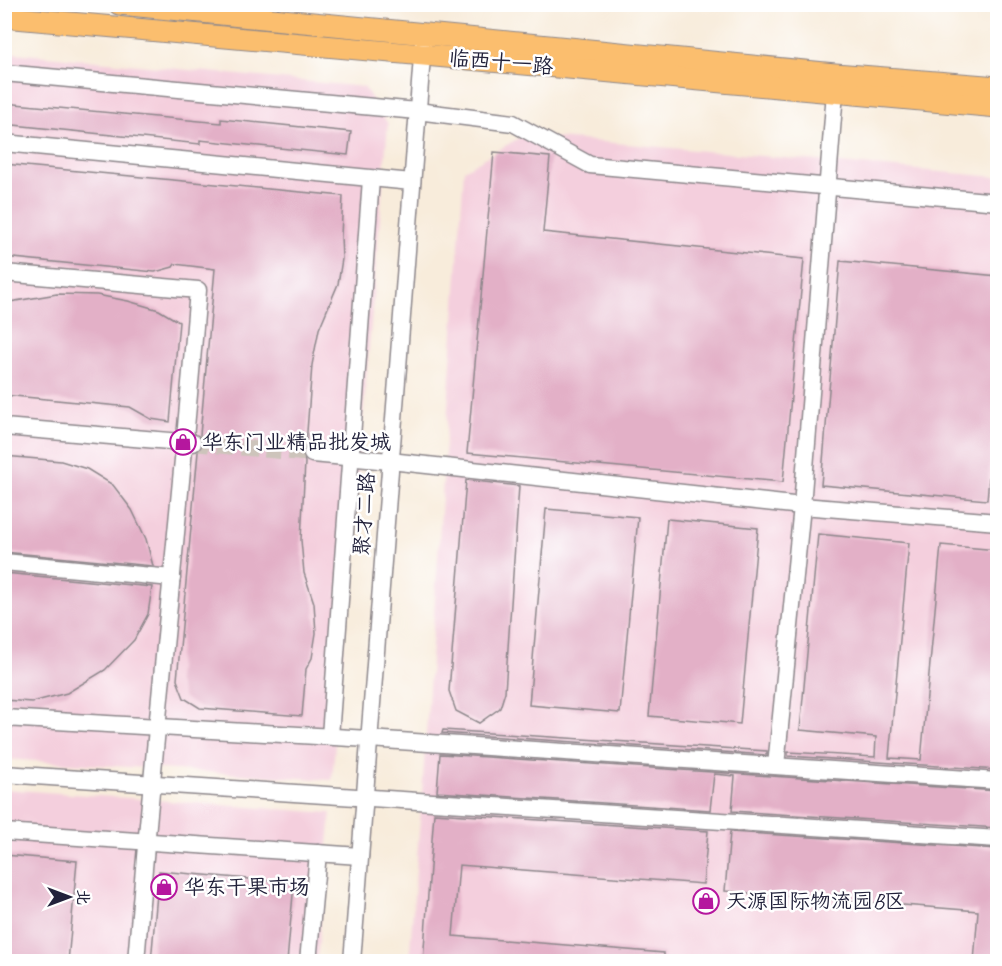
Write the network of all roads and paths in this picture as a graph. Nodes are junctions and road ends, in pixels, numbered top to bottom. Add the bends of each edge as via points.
1 (118, 4) edge
2 (245, 11) edge
3 (4, 17) edge
4 (423, 44) junction
5 (4, 72) edge
6 (998, 87) edge
7 (835, 92) junction
8 (998, 107) edge
9 (417, 111) junction
10 (4, 143) edge
11 (371, 179) junction
12 (412, 182) junction
13 (827, 187) junction
14 (998, 202) edge
15 (4, 273) edge
16 (4, 427) edge
17 (189, 443) junction
18 (312, 454) tunnel mouth
19 (351, 457) junction
20 (390, 460) junction
21 (802, 506) junction
22 (998, 522) edge
23 (4, 562) edge
24 (172, 578) junction
25 (4, 718) edge
26 (156, 726) junction
27 (330, 736) junction
28 (369, 739) junction
29 (776, 766) junction
30 (4, 774) edge
31 (998, 782) edge
32 (150, 783) junction
33 (364, 797) junction
34 (4, 832) edge
35 (998, 839) edge
36 (146, 841) junction
37 (318, 853) junction
38 (360, 856) junction
39 (136, 962) edge
40 (308, 962) edge
41 (352, 962) edge

1 - 2 main road, 临西十一路
2 - 4 main road, 临西十一路
3 - 4 main road, 临西十一路
4 - 6 main road, 临西十一路
4 - 7 main road, 临西十一路
4 - 9 street, 聚才二路
5 - 9 street
7 - 8 main road, 临西十一路
7 - 13 street
9 - 12 street, 聚才二路
9 - 13 street via 513,123 590,165
10 - 11 street
11 - 12 street
11 - 19 street
12 - 20 street, 聚才二路
13 - 14 street
13 - 21 street
15 - 17 street via 198,290
16 - 17 street
17 - 24 street
18 - 19 street
19 - 20 street
19 - 27 street
20 - 21 street
20 - 28 street, 聚才二路
21 - 22 street
21 - 29 street
23 - 24 street
24 - 26 street
25 - 26 street
26 - 27 street
26 - 32 street
27 - 28 street
28 - 29 street
28 - 33 street, 聚才二路
29 - 31 street
30 - 32 street
32 - 33 street
32 - 36 street
33 - 35 street
33 - 38 street, 聚才二路
34 - 36 street
36 - 37 street
36 - 39 street
37 - 38 street
37 - 40 street
38 - 41 street, 聚才二路

